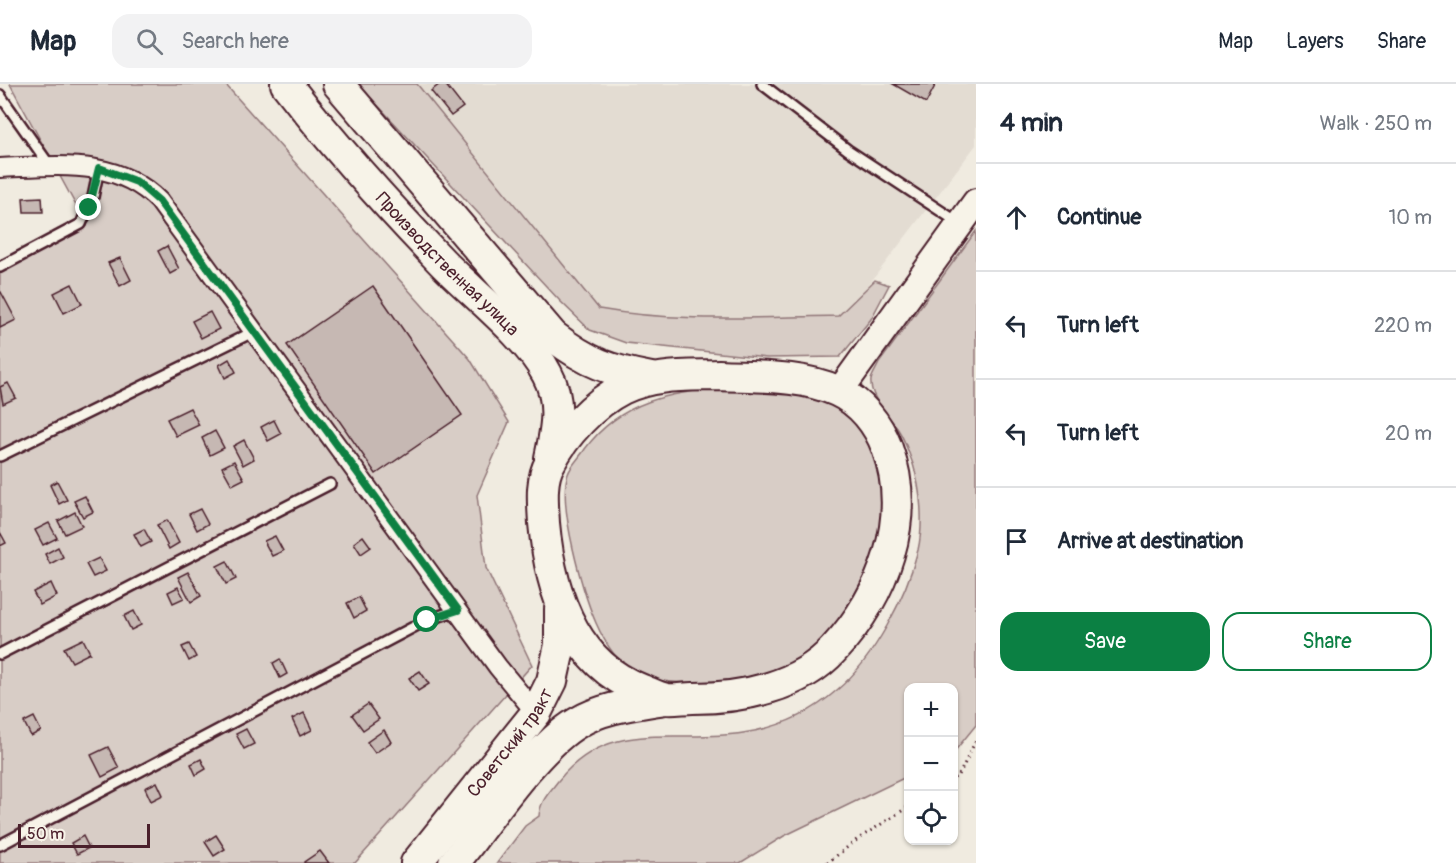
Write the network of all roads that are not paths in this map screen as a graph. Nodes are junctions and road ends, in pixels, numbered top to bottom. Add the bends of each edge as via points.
1 (286, 84) edge
2 (338, 84) edge
3 (762, 84) edge
4 (0, 95) edge
5 (50, 166) junction
6 (0, 168) edge
7 (99, 168) junction
8 (976, 202) edge
9 (961, 225) junction
10 (0, 267) edge
11 (255, 331) junction
12 (651, 378) junction
13 (838, 392) junction
14 (0, 456) edge
15 (549, 464) junction
16 (330, 484) dead end
17 (560, 603) junction
18 (458, 610) junction
19 (0, 654) edge
20 (665, 699) junction
21 (536, 713) junction
22 (0, 845) edge
23 (416, 863) edge
24 (454, 863) edge

1 - 15 highway, Производственная улица via 322,130 442,262 528,347 547,374 556,396 557,424
2 - 12 highway, Производственная улица via 553,336 581,358 615,371
3 - 9 lane via 848,150
4 - 5 lane
5 - 6 street
5 - 7 street
7 - 10 lane via 93,197 81,224
7 - 11 street via 137,182 159,201
8 - 9 main road
9 - 13 main road
11 - 14 lane
11 - 18 street
12 - 13 highway via 781,378 811,382
12 - 15 highway via 620,390 581,421
13 - 20 highway via 861,407 880,431 894,466 898,506 893,541 882,576 861,615 833,651 802,674 761,691 721,698
15 - 17 highway, Производственная улица via 544,480 546,546
16 - 19 lane
17 - 20 highway via 574,633 596,661 624,682
17 - 21 highway, Советский тракт via 560,645 552,681
18 - 21 street via 498,668
18 - 22 lane via 427,620
20 - 24 highway, Советский тракт via 608,710 577,723 543,751
21 - 23 highway, Советский тракт

